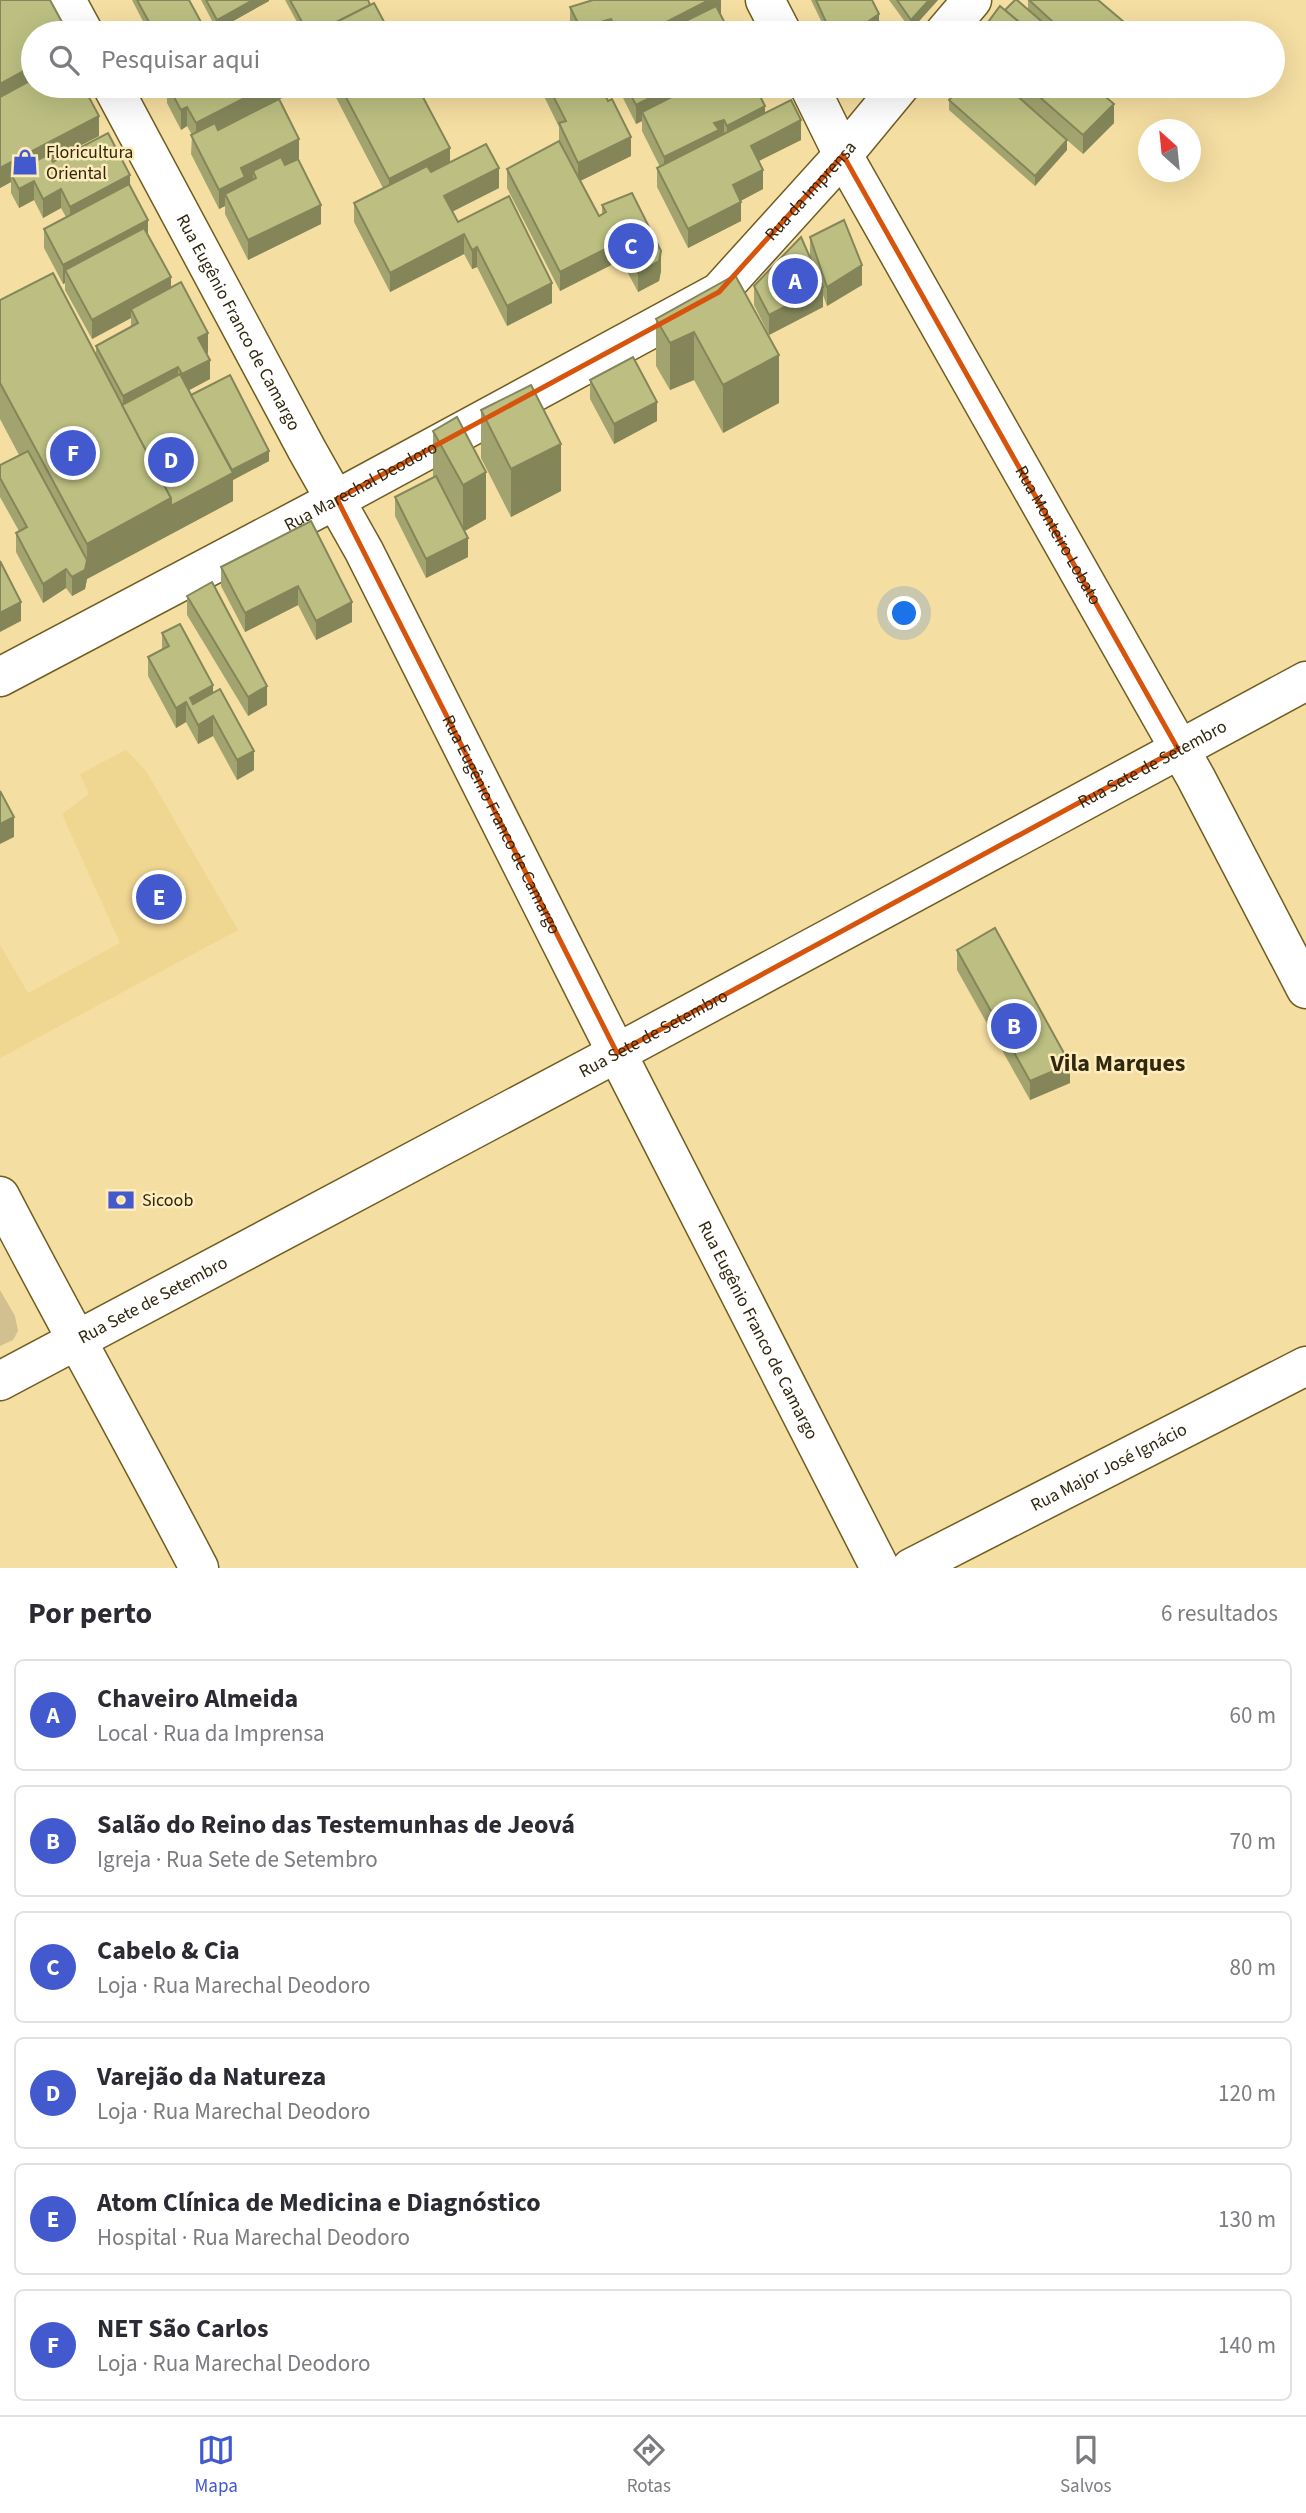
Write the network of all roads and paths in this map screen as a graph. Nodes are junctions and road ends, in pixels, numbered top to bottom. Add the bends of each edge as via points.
1 (66, 0) edge
2 (765, 0) edge
3 (972, 0) edge
4 (77, 21) edge
5 (776, 21) edge
6 (954, 21) edge
7 (118, 98) edge
8 (814, 98) edge
9 (890, 98) edge
10 (843, 155) junction
11 (719, 292) joint
12 (337, 499) junction
13 (0, 677) edge
14 (1306, 681) edge
15 (1178, 749) junction
16 (1306, 989) edge
17 (617, 1053) junction
18 (0, 1196) edge
19 (77, 1339) junction
20 (1306, 1366) edge
21 (0, 1381) edge
22 (199, 1568) edge
23 (880, 1568) edge
24 (911, 1568) edge

1 - 4 street
2 - 5 street
3 - 6 street
7 - 12 street, Rua Eugênio Franco de Camargo
8 - 10 street, Rua Monteiro Lobato
9 - 10 street, Rua da Imprensa
10 - 11 street, Rua da Imprensa
10 - 15 street, Rua Monteiro Lobato
11 - 12 street, Rua Marechal Deodoro
12 - 13 street, Rua Marechal Deodoro
12 - 17 street, Rua Eugênio Franco de Camargo
14 - 15 street, Rua Sete de Setembro
15 - 16 street, Rua Monteiro Lobato
15 - 17 street, Rua Sete de Setembro
17 - 19 street, Rua Sete de Setembro
17 - 23 street, Rua Eugênio Franco de Camargo
18 - 19 street
19 - 21 street, Rua Sete de Setembro
19 - 22 street
20 - 24 street, Rua Major José Ignácio

